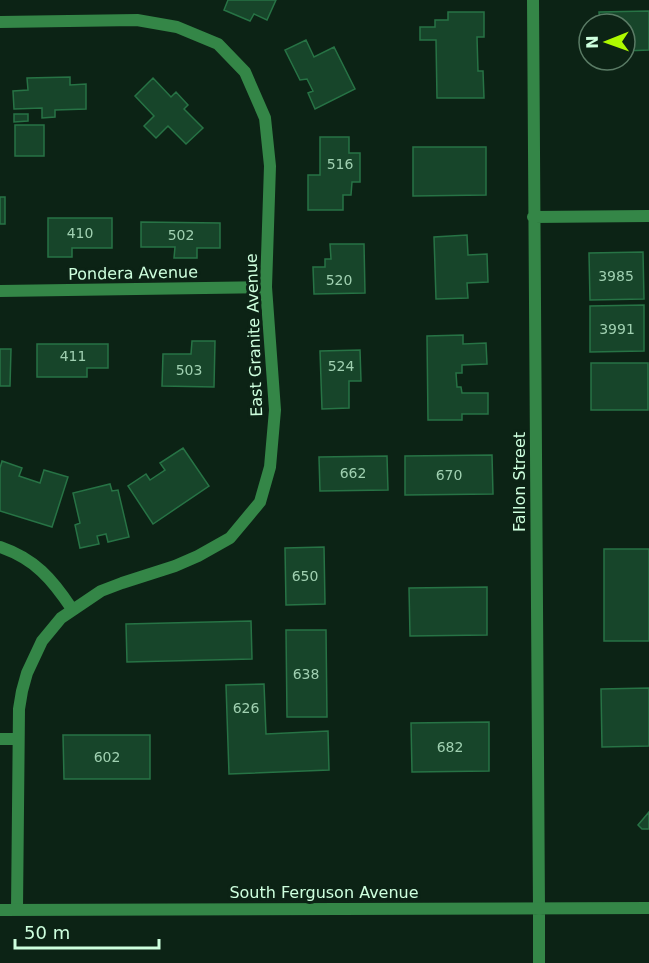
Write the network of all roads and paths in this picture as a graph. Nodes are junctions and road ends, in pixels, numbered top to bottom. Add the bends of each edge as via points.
1 (533, 0) edge
2 (0, 22) edge
3 (649, 216) edge
4 (533, 217) junction
5 (266, 287) junction
6 (0, 291) edge
7 (0, 547) edge
8 (72, 609) junction
9 (0, 739) edge
10 (18, 739) junction
11 (649, 908) edge
12 (17, 909) junction
13 (538, 909) junction
14 (0, 910) edge
15 (539, 963) edge

1 - 4 street, Fallon Street
2 - 5 street, East Granite Avenue via 137,21 177,27 218,44 245,72 265,118 270,166
3 - 4 street
4 - 13 street, Fallon Street
5 - 6 street, Pondera Avenue
5 - 8 street, East Granite Avenue via 275,410 270,467 260,502 230,538 175,566 112,587
7 - 8 street via 40,568
8 - 10 street, East Granite Avenue via 42,641 27,673 21,691
9 - 10 street
10 - 12 street, East Granite Avenue
11 - 13 street, South Ferguson Avenue
12 - 13 street, South Ferguson Avenue
12 - 14 street, South Ferguson Avenue
13 - 15 street, Fallon Street

